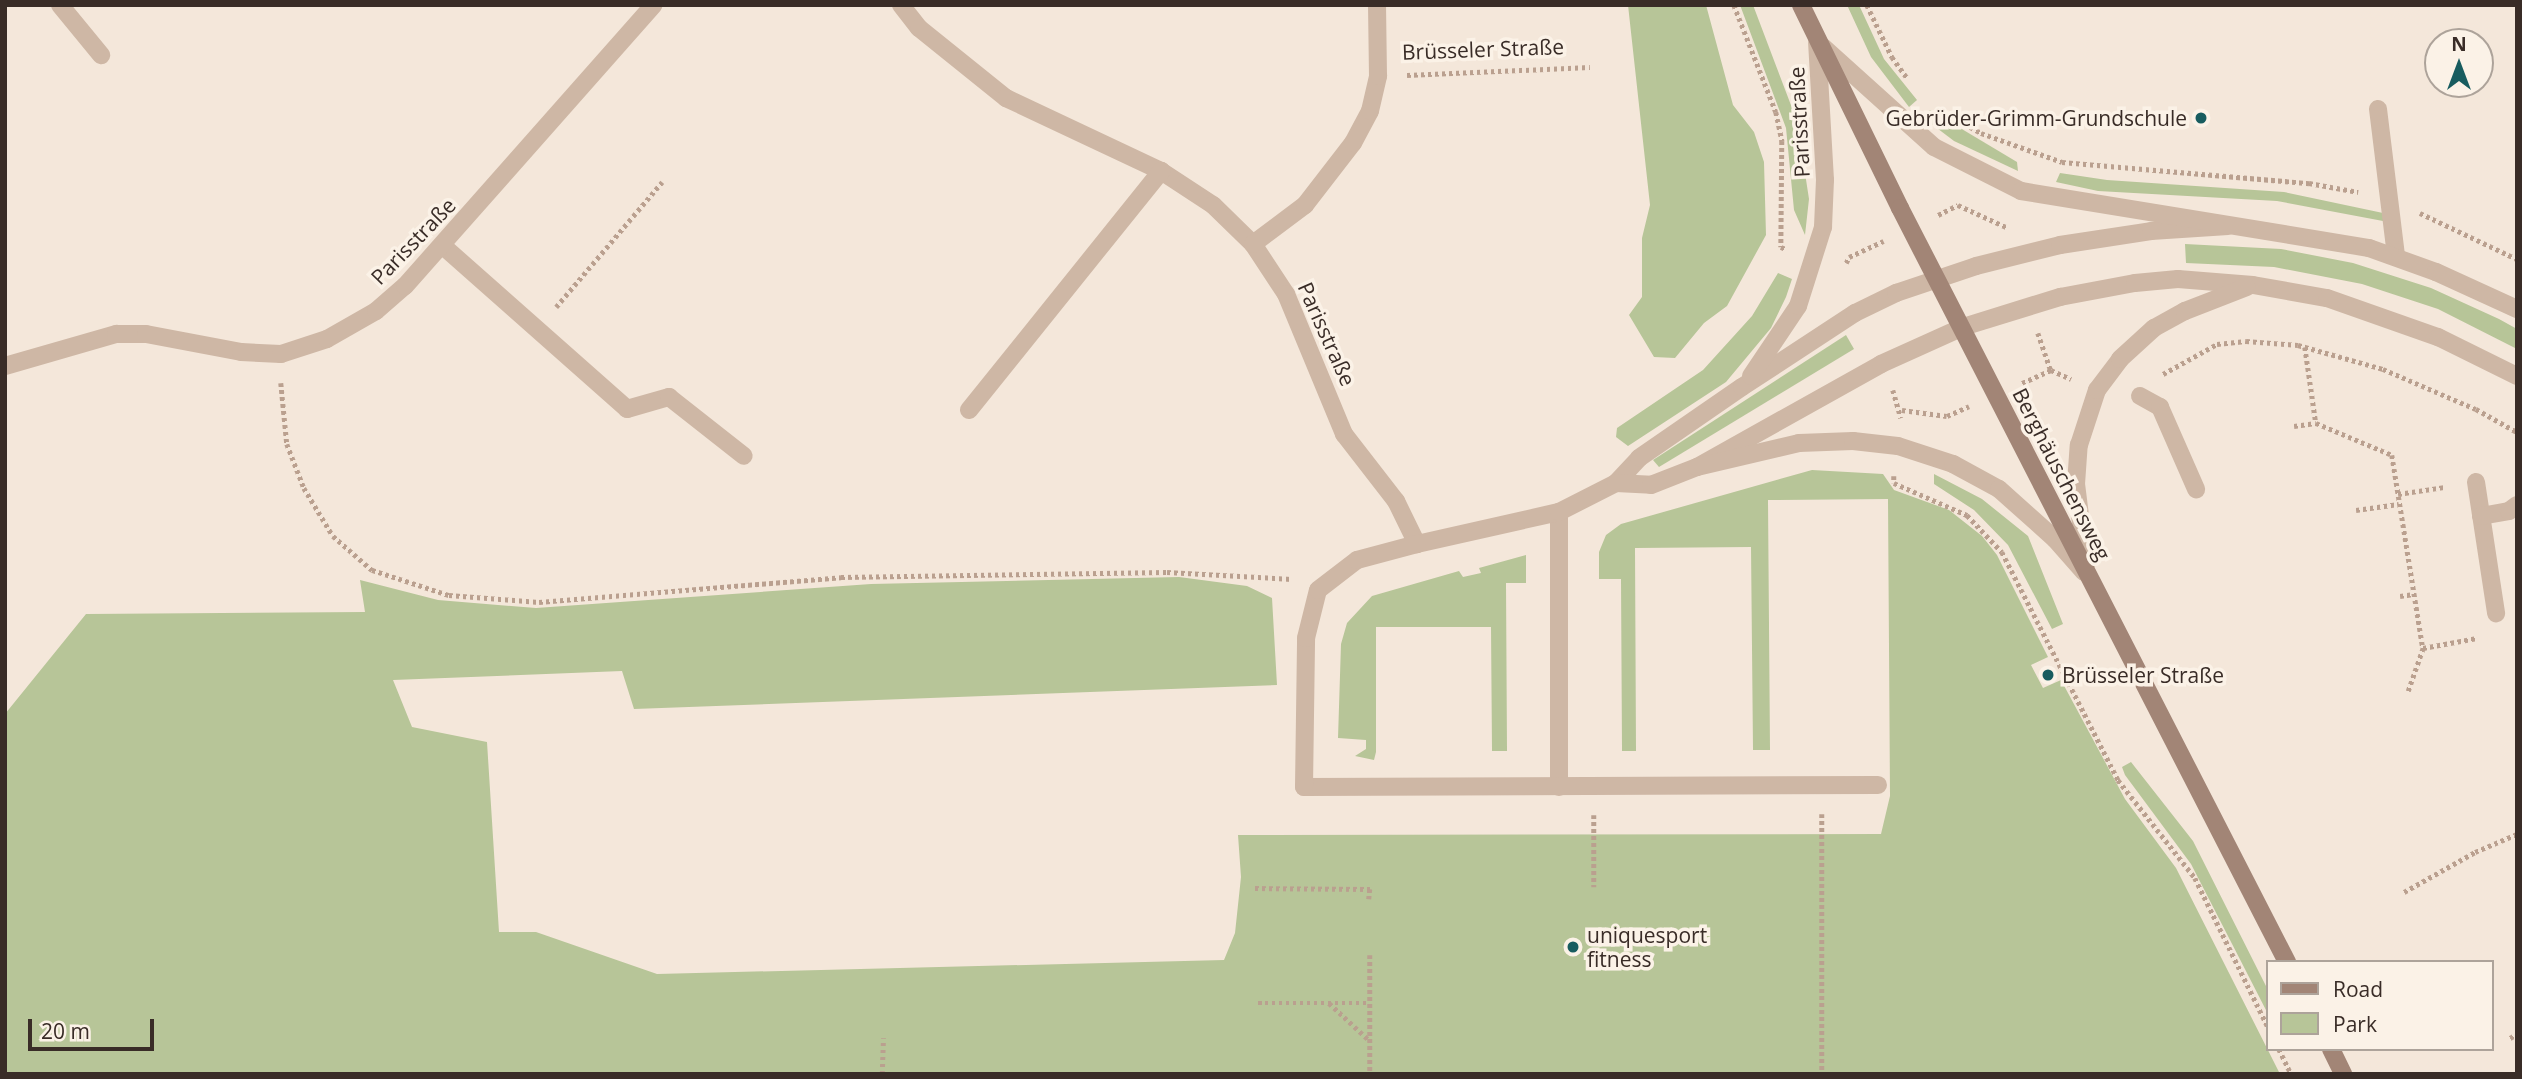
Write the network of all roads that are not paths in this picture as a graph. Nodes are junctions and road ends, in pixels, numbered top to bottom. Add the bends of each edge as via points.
1 (60, 5) edge
2 (654, 5) edge
3 (901, 5) edge
4 (1377, 5) edge
5 (1801, 5) edge
6 (1817, 42) junction
7 (101, 55) dead end
8 (2378, 109) dead end
9 (1161, 171) junction
10 (2228, 226) junction
11 (1253, 244) junction
12 (443, 246) junction
13 (2396, 256) junction
14 (1938, 279) junction
15 (2253, 285) junction
16 (2517, 309) edge
17 (1963, 327) junction
18 (5, 366) edge
19 (2517, 376) edge
20 (1742, 387) junction
21 (2140, 396) road end
22 (969, 410) dead end
23 (744, 456) dead end
24 (1697, 467) junction
25 (2476, 482) road end
26 (1616, 483) junction
27 (2196, 489) dead end
28 (2517, 505) edge
29 (1559, 512) junction
30 (2482, 516) junction
31 (1417, 544) junction
32 (2089, 579) junction
33 (2496, 613) dead end
34 (1878, 785) dead end
35 (1559, 787) junction
36 (2286, 960) edge
37 (2331, 1051) edge
38 (2343, 1074) edge

1 - 7 street
2 - 12 street, Parisstraße
3 - 9 street, Parisstraße via 919,28 1006,98
4 - 11 street, Brüsseler Straße via 1378,76 1370,111 1331,176 1293,216
5 - 6 main road, Berghäuschensweg
6 - 10 street via 1934,147 2000,183 2059,201
6 - 14 main road, Berghäuschensweg
6 - 20 street, Parisstraße via 1825,180 1823,227 1798,306
8 - 13 street
9 - 11 street, Parisstraße via 1213,205
9 - 22 street
10 - 13 street via 2289,232
10 - 14 street, Parisstraße via 2151,230 2060,245
11 - 31 street, Parisstraße via 1286,294 1344,434 1396,501
12 - 18 street, Parisstraße via 376,311 327,339 281,354 146,334 116,334
12 - 23 street via 627,409 669,397
13 - 16 street
14 - 17 main road, Berghäuschensweg
14 - 20 street, Parisstraße via 1855,313
15 - 17 street via 2178,279 2099,288
15 - 19 street via 2327,298 2394,321
15 - 32 street via 2154,328 2120,359 2097,390 2079,445 2076,484
17 - 24 street via 1881,363
17 - 32 main road, Berghäuschensweg
20 - 26 street, Parisstraße via 1639,458
21 - 27 street via 2160,407
24 - 26 street via 1651,485
24 - 32 street via 1800,443 1853,441 1898,446 1953,464 1999,489 2055,539
25 - 30 street
26 - 29 street, Parisstraße
28 - 30 street via 2510,511
29 - 31 street, Parisstraße
29 - 35 street
30 - 33 street
31 - 35 street, Parisstraße via 1357,560 1318,590 1306,638 1304,787
32 - 36 main road, Berghäuschensweg
34 - 35 street
37 - 38 main road

